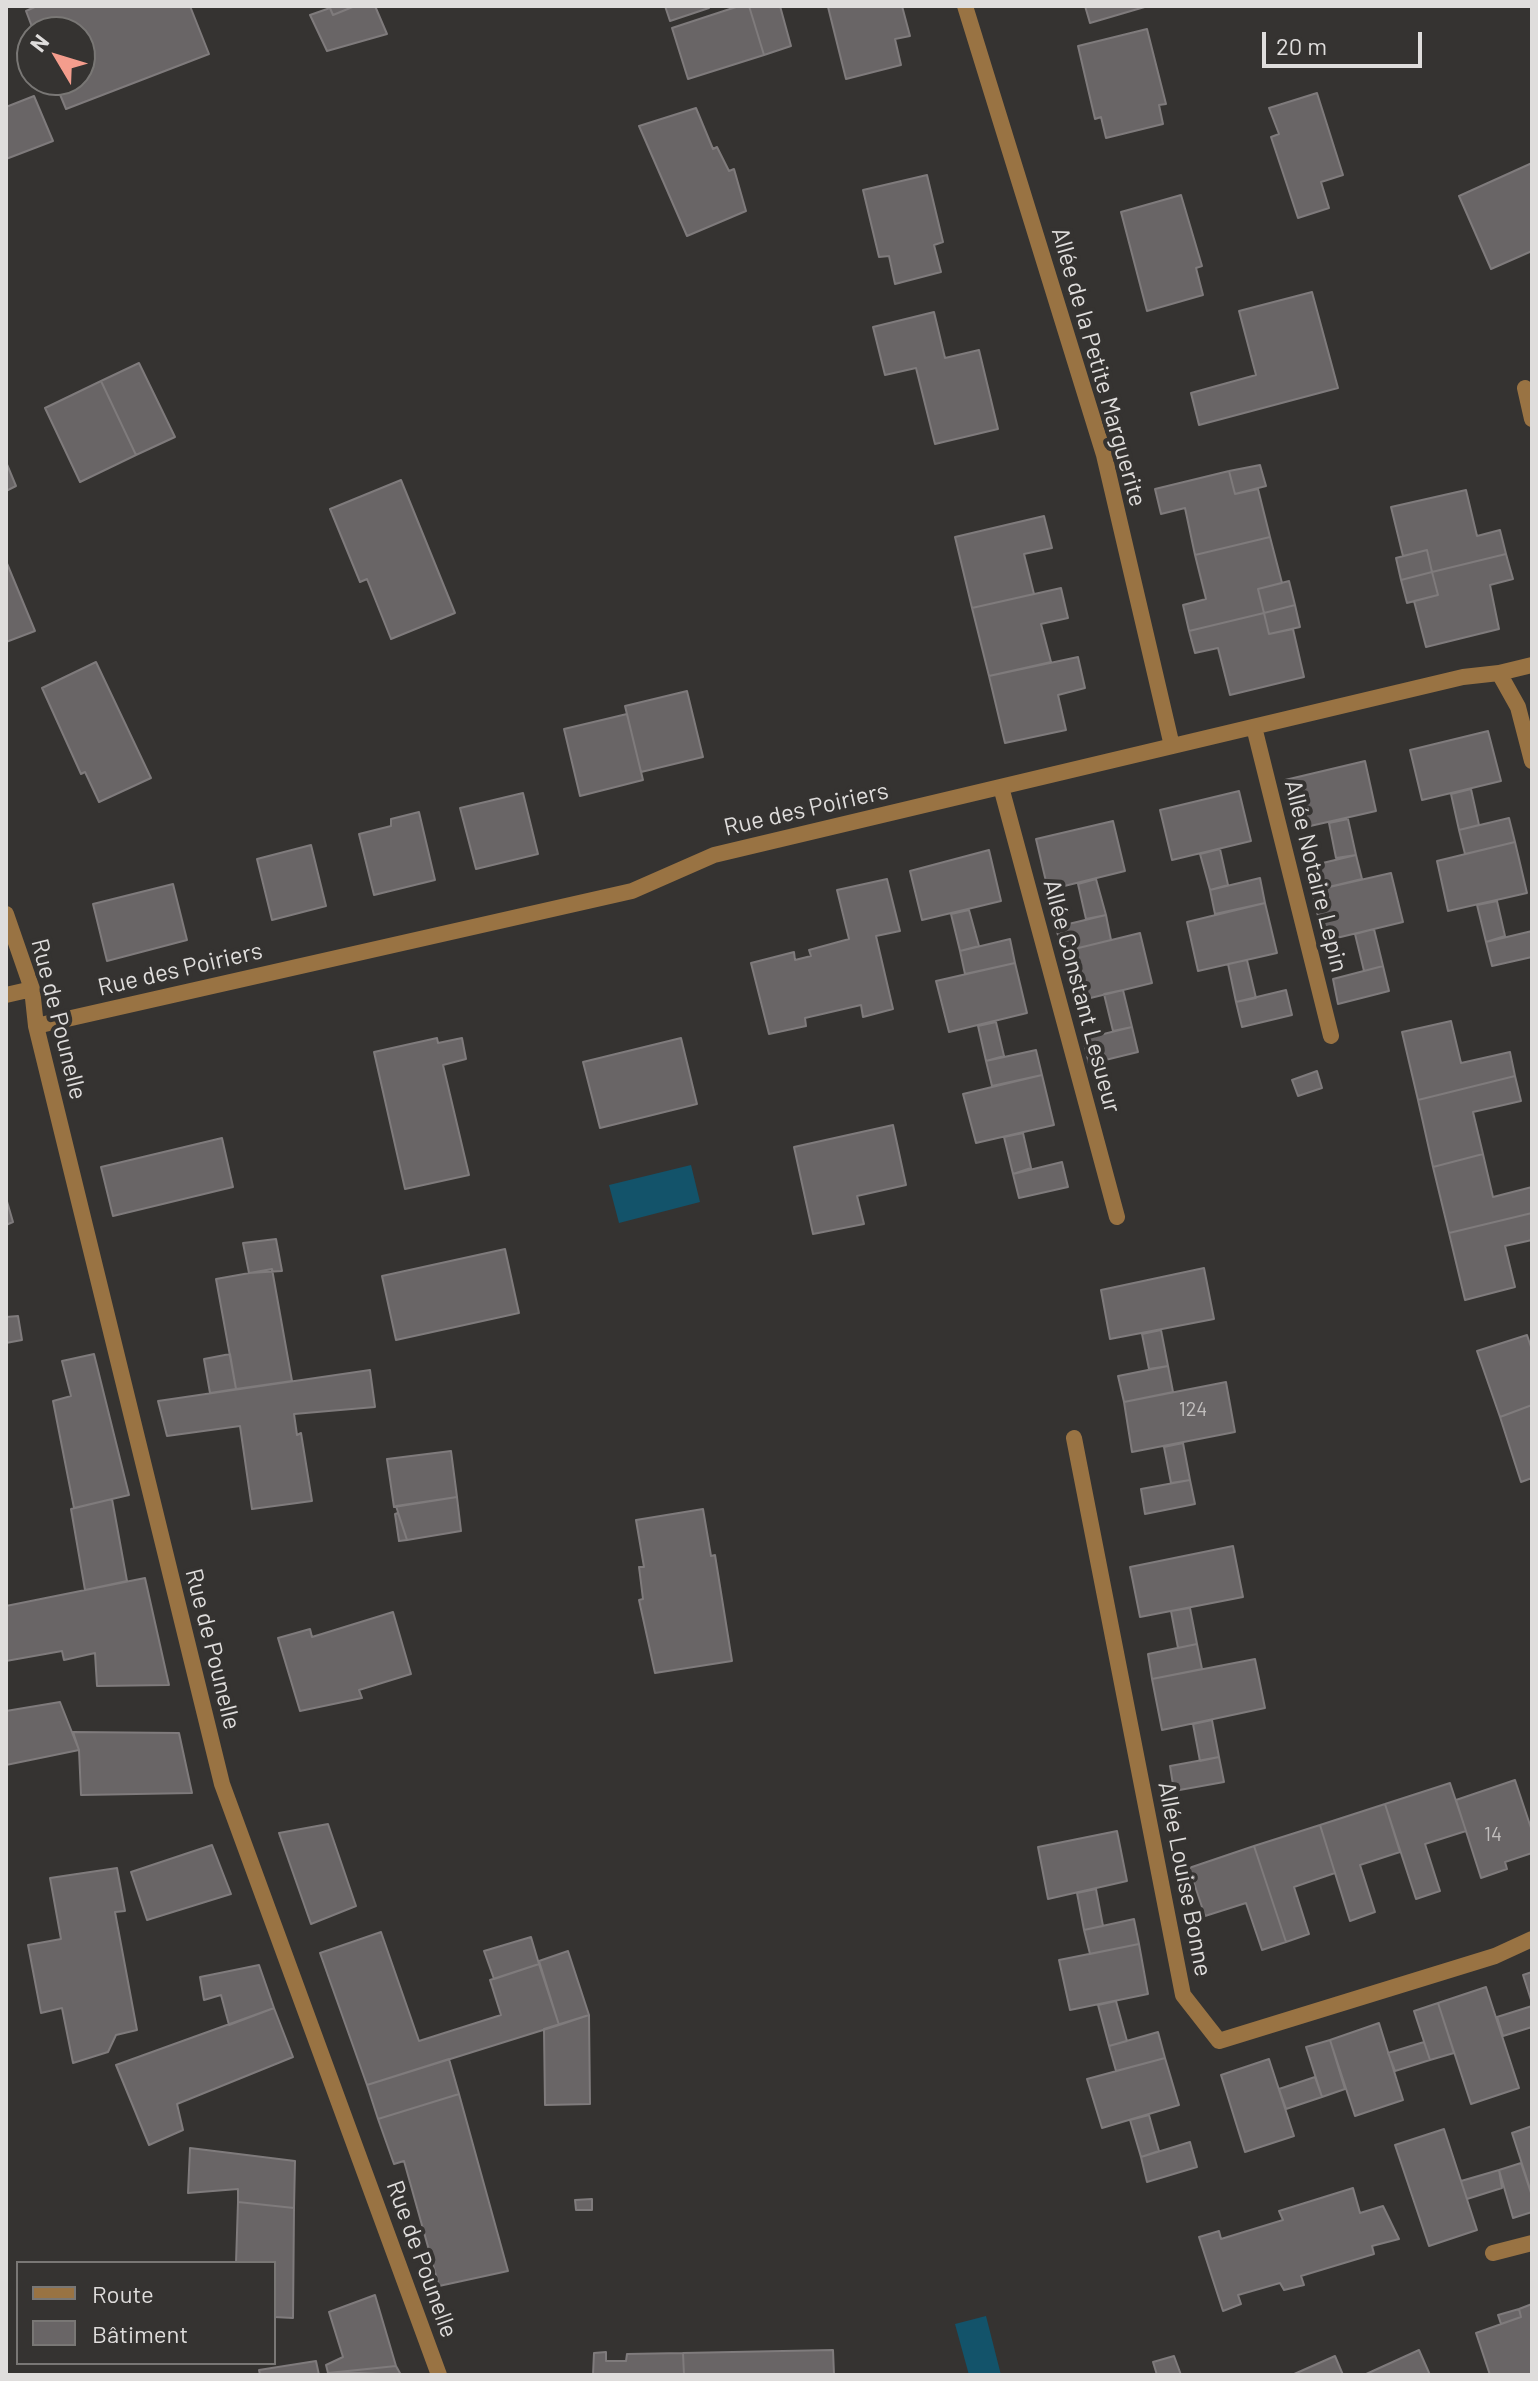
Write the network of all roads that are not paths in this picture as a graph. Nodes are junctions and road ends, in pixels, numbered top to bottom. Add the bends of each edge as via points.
1 (965, 6) edge
2 (1525, 388) dead end
3 (1532, 419) edge
4 (1532, 665) edge
5 (1499, 673) junction
6 (1254, 727) junction
7 (1172, 746) junction
8 (1532, 761) edge
9 (1001, 787) junction
10 (6, 914) edge
11 (32, 989) junction
12 (6, 995) edge
13 (36, 1026) junction
14 (1331, 1036) dead end
15 (1117, 1217) dead end
16 (1074, 1438) dead end
17 (1532, 1939) edge
18 (1532, 2243) edge
19 (1493, 2253) dead end
20 (439, 2375) edge

1 - 7 street, Allée de la Petite Marguerite via 1104,455
2 - 3 street
4 - 5 street, Rue des Poiriers
5 - 6 street, Rue des Poiriers
5 - 8 street via 1518,707
6 - 7 street, Rue des Poiriers
6 - 14 street, Allée Notaire Lepin
7 - 9 street, Rue des Poiriers
9 - 13 street, Rue des Poiriers via 714,855 632,891
9 - 15 street, Allée Constant Lesueur
10 - 11 street, Rue de Pounelle
11 - 12 street
11 - 13 street, Rue de Pounelle
13 - 20 street, Rue de Pounelle via 222,1784
16 - 17 street, Allée Louise Bonne via 1183,1995 1219,2041 1495,1956
18 - 19 street

